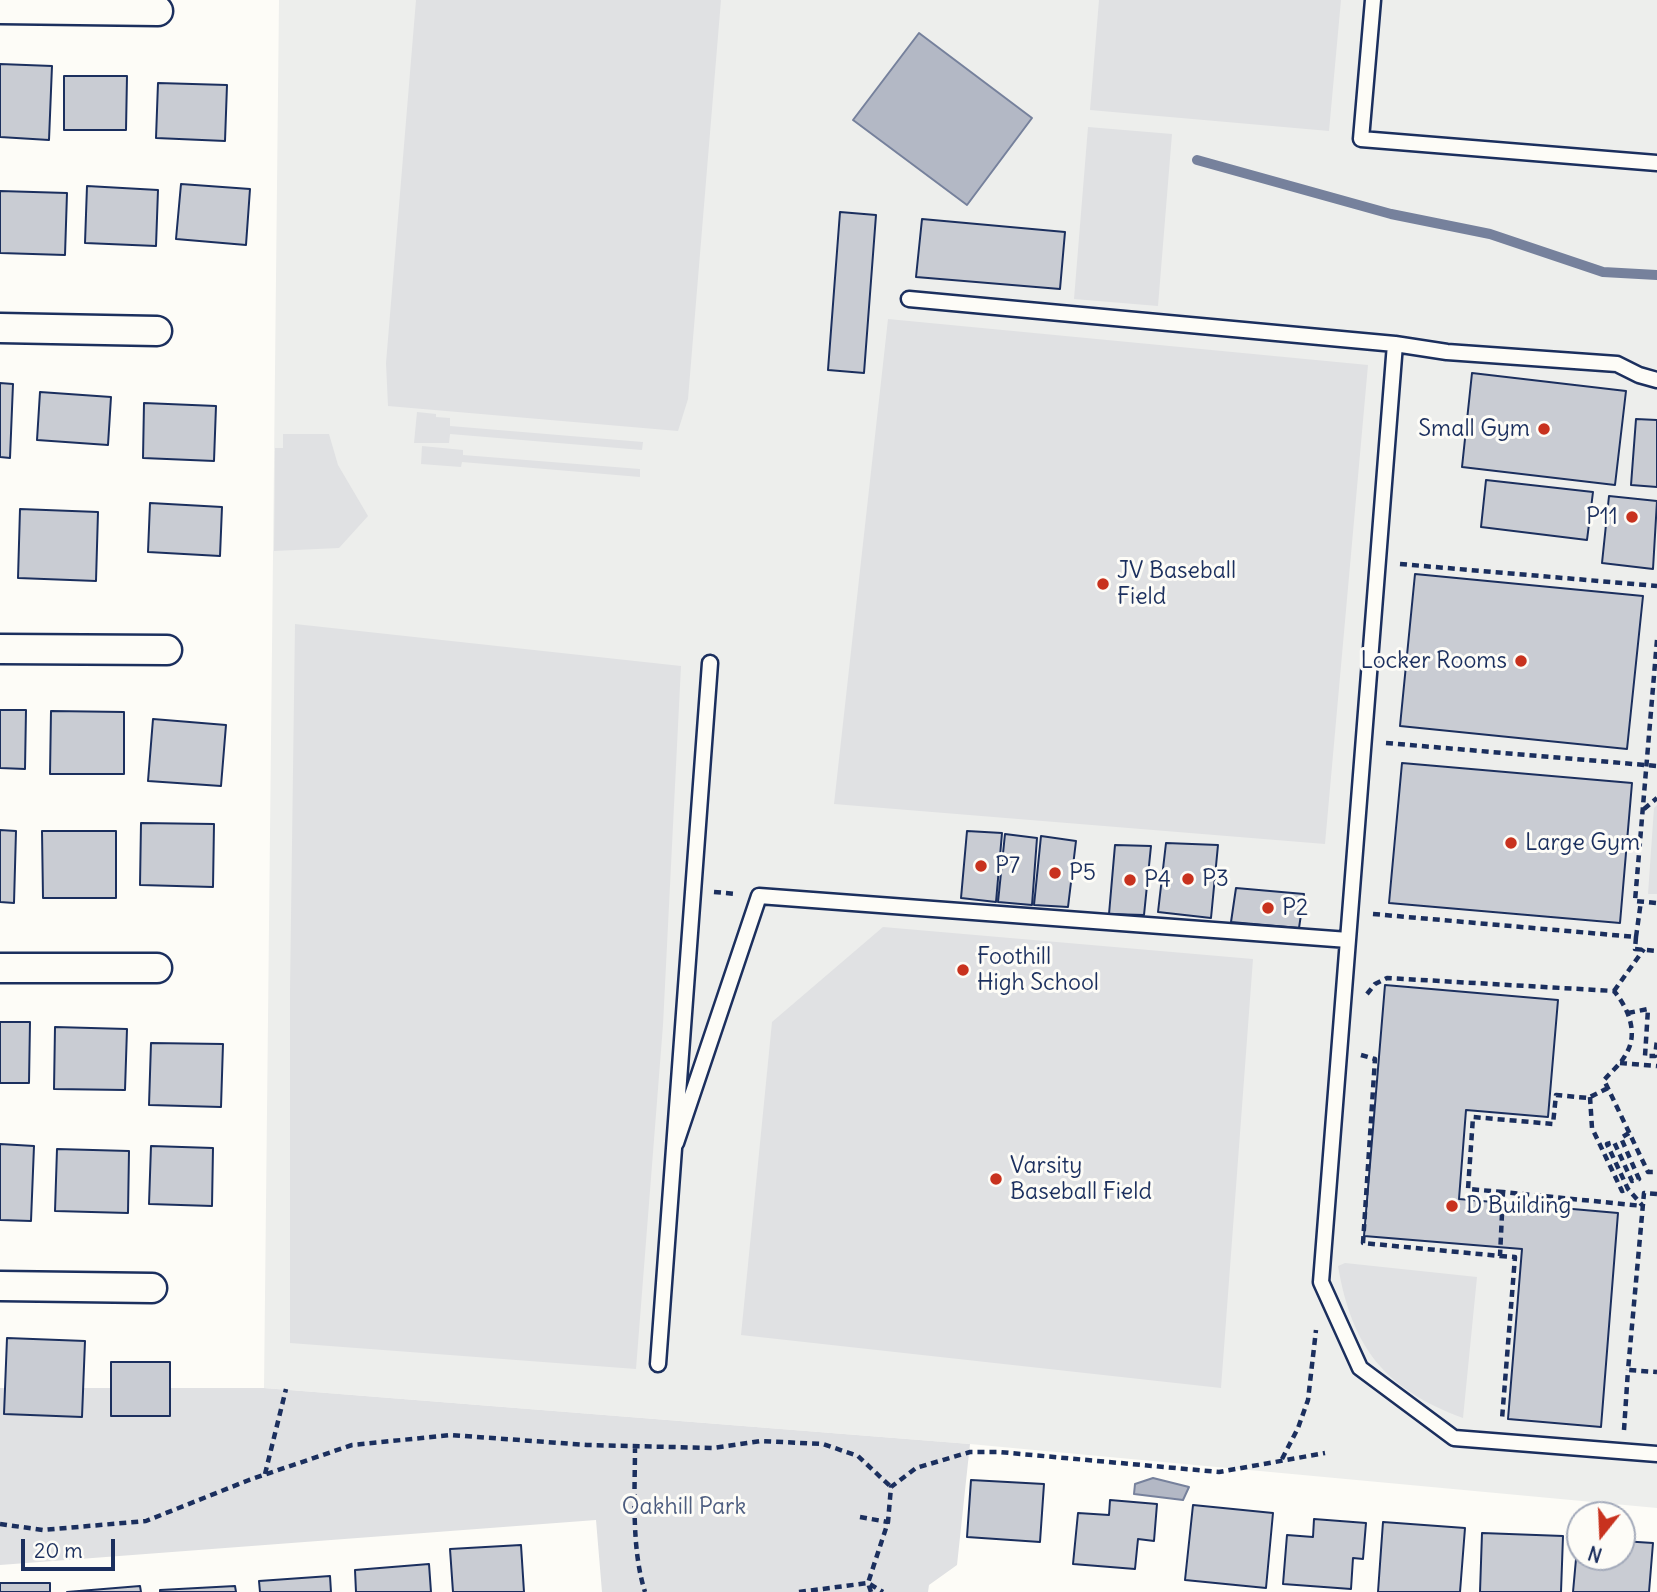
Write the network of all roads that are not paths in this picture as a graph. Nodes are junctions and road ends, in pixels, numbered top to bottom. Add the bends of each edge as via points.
1 (1373, 0) edge
2 (0, 9) edge
3 (158, 10) dead end
4 (1657, 163) edge
5 (909, 299) dead end
6 (0, 328) edge
7 (157, 331) dead end
8 (1395, 344) junction
9 (1657, 380) edge
10 (0, 649) edge
11 (167, 650) dead end
12 (710, 663) dead end
13 (1349, 940) junction
14 (0, 968) edge
15 (157, 968) dead end
16 (676, 1143) junction
17 (0, 1286) edge
18 (152, 1288) dead end
19 (658, 1364) dead end
20 (1657, 1454) edge

1 - 4 lane via 1361,139
2 - 3 street
5 - 8 lane
6 - 7 street
8 - 9 lane via 1617,364
8 - 13 lane
10 - 11 street
12 - 16 lane
13 - 16 lane via 759,896
13 - 20 lane via 1321,1282 1360,1368 1454,1438
14 - 15 street
16 - 19 lane
17 - 18 street

